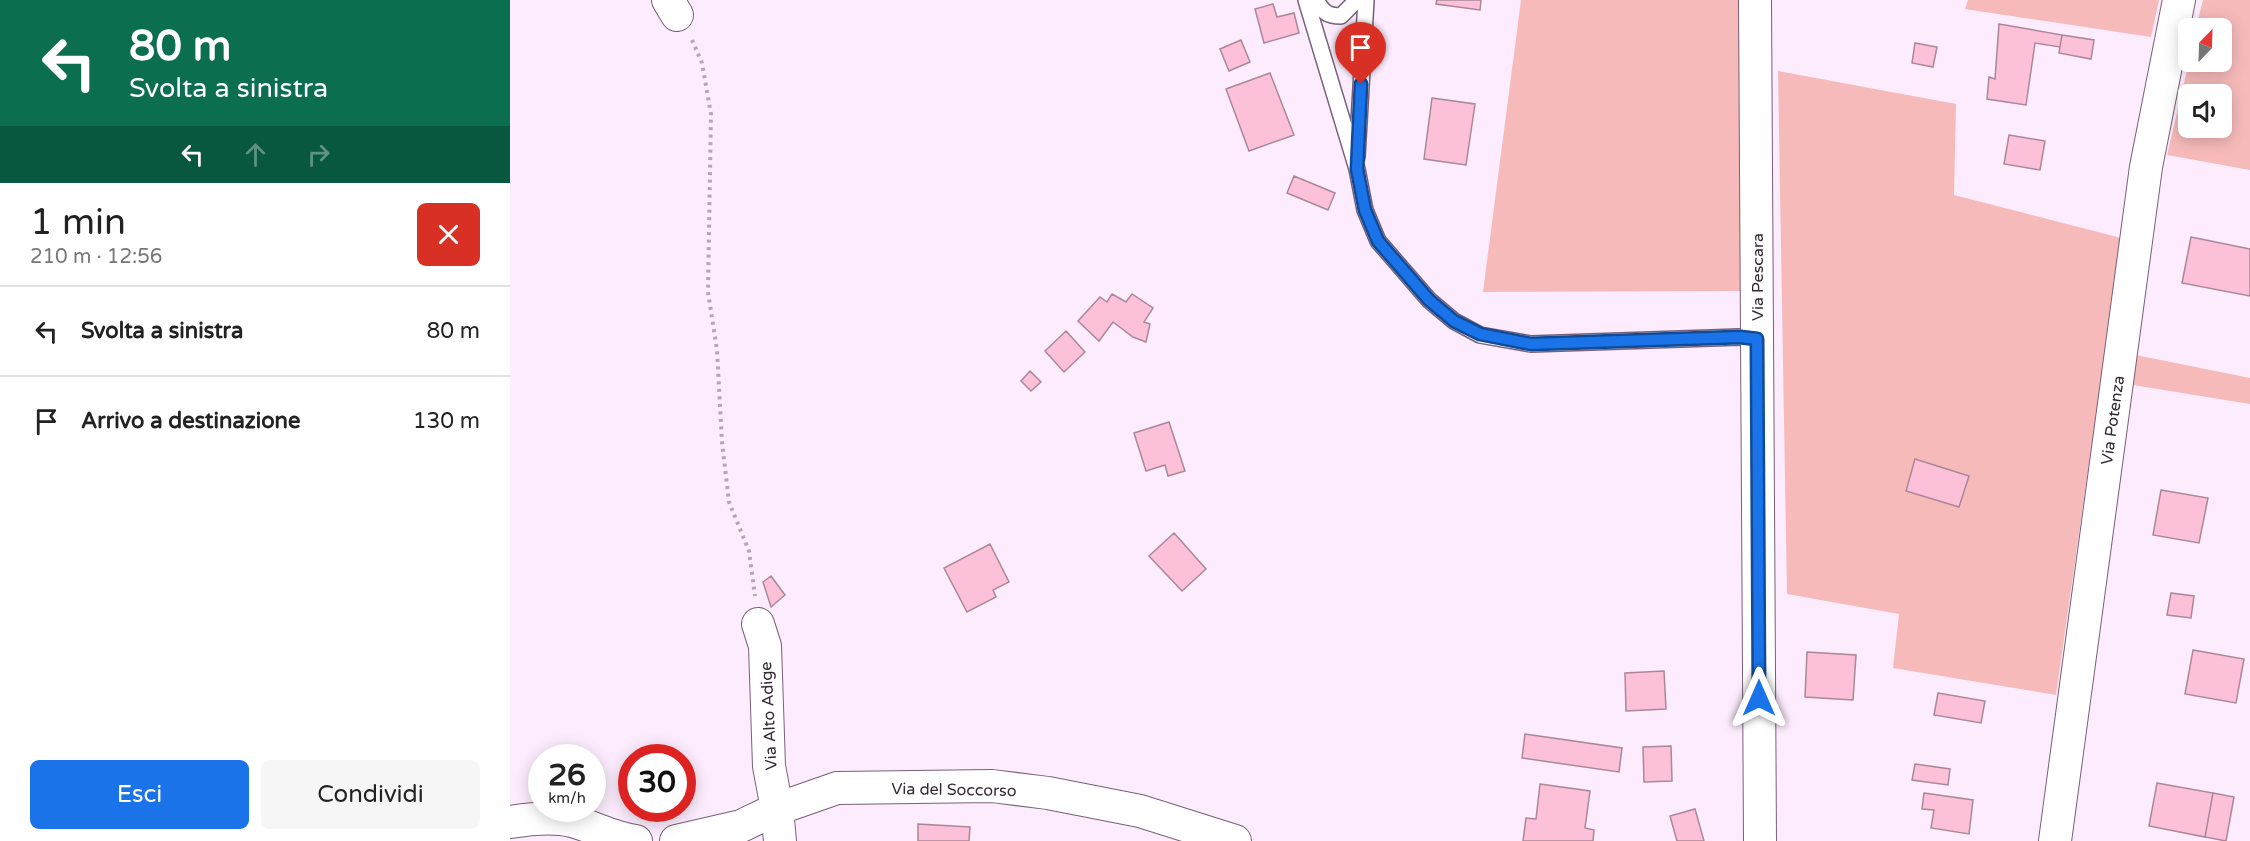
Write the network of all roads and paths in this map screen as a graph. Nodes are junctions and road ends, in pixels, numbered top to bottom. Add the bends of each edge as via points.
1 (1306, 0) edge
2 (1316, 0) edge
3 (1357, 0) edge
4 (1366, 0) edge
5 (1755, 0) edge
6 (2179, 0) edge
7 (672, 8) edge
8 (1357, 169) junction
9 (1757, 339) junction
10 (759, 624) joint
11 (777, 809) junction
12 (510, 822) edge
13 (1186, 833) edge
14 (587, 834) edge
15 (636, 841) edge
16 (676, 841) edge
17 (780, 841) edge
18 (1235, 841) edge
19 (1760, 841) edge
20 (2055, 841) edge

1 - 8 lane
2 - 3 lane via 1323,12 1333,16 1341,16
4 - 8 lane
5 - 9 street, Via Pescara
6 - 20 street, Via Potenza via 2146,167
7 - 10 path via 686,27 702,63 711,114 708,292 717,350 722,442 729,502 749,551
8 - 9 lane via 1365,210 1378,241 1429,300 1454,321 1480,334 1531,344
9 - 19 street, Via Pescara
10 - 11 street, Via Alto Adige via 765,646 769,766
11 - 13 street, Via del Soccorso via 837,788 992,786 1129,808
11 - 16 street, Via del Soccorso via 741,826
11 - 17 street, Via Alto Adige
12 - 14 street via 569,820
13 - 18 street, Via del Soccorso
14 - 15 street

